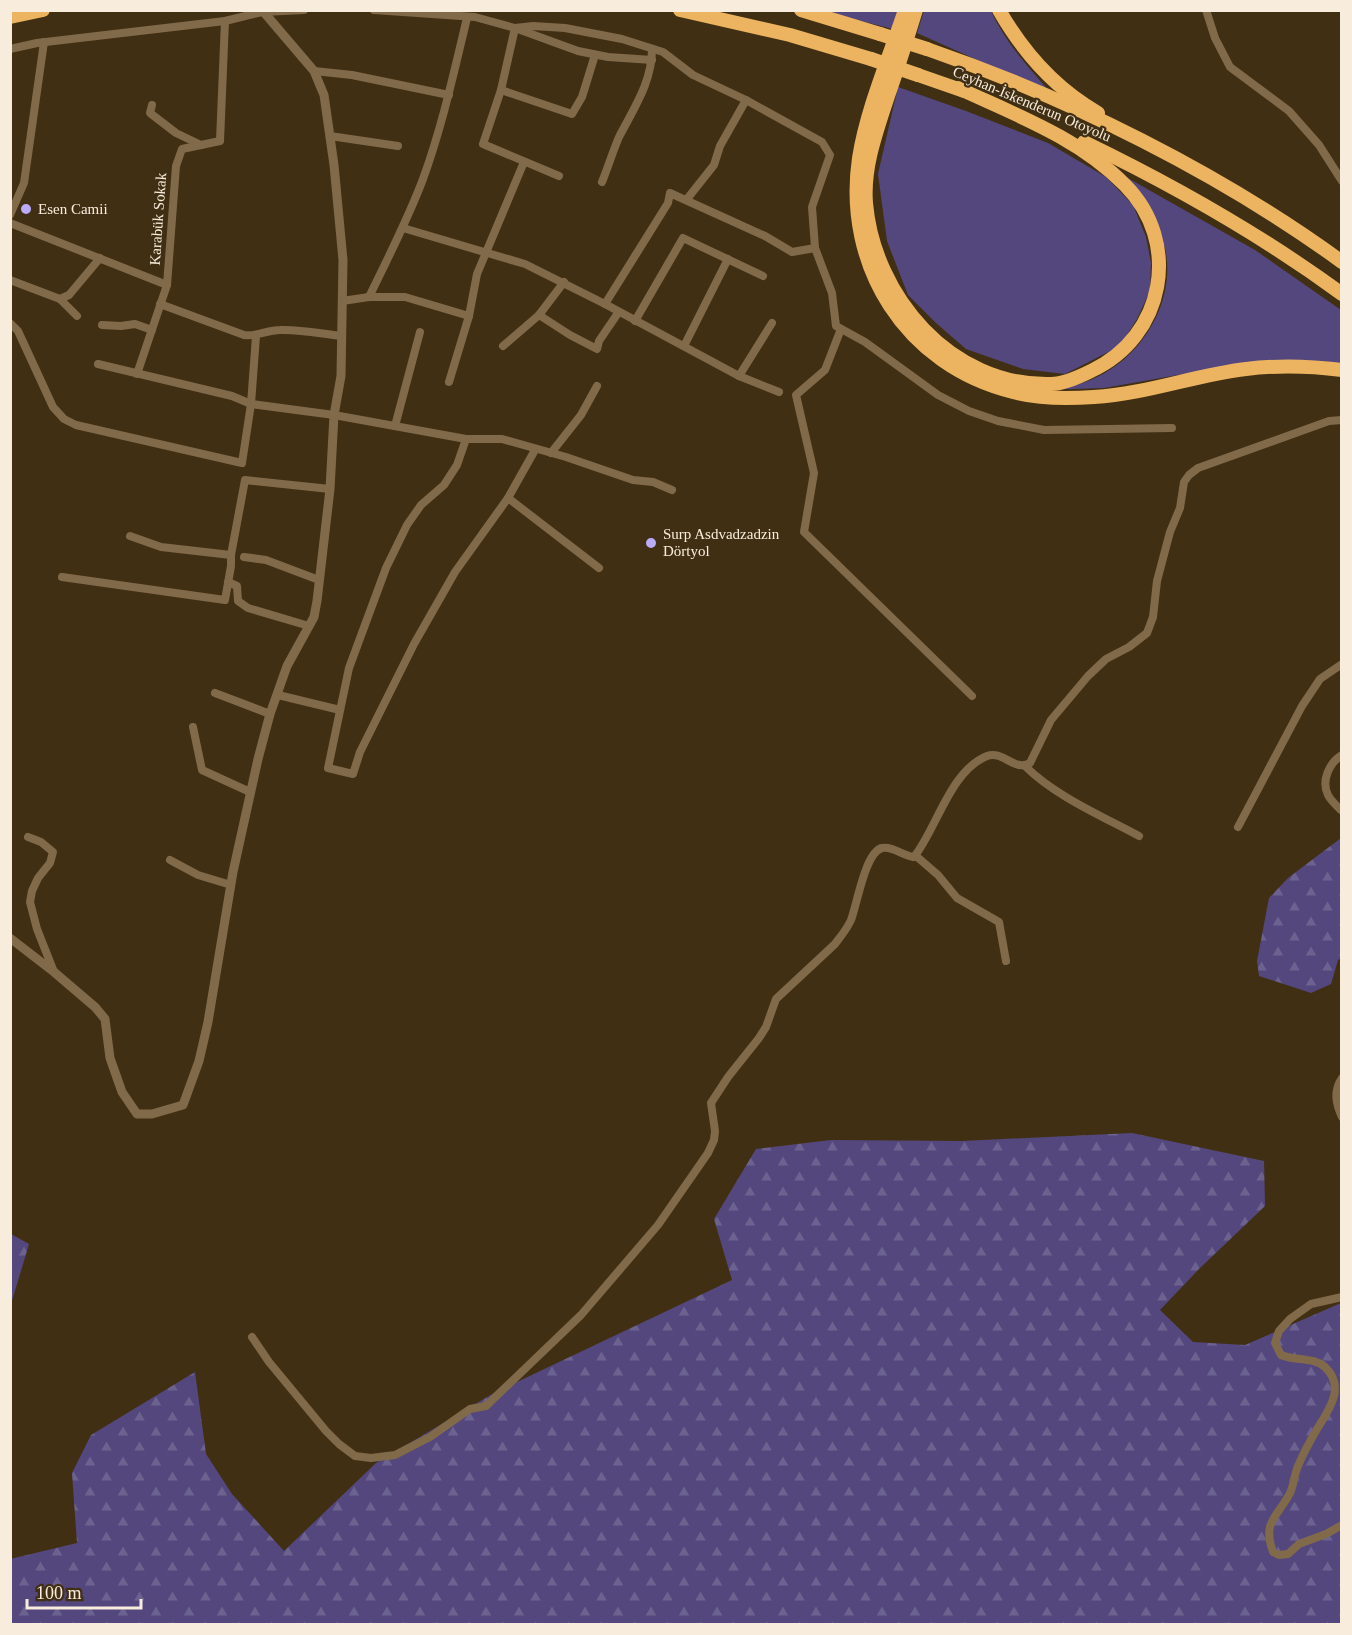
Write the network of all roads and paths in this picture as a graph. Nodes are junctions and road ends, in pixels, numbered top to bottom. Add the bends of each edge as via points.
1 (42, 10) edge
2 (304, 10) edge
3 (374, 10) edge
4 (680, 10) edge
5 (801, 10) edge
6 (905, 10) edge
7 (916, 10) edge
8 (999, 10) edge
9 (1206, 10) edge
10 (262, 11) edge
11 (10, 17) edge
12 (467, 18) junction
13 (225, 21) junction
14 (515, 28) junction
15 (44, 42) junction
16 (10, 48) edge
17 (652, 49) junction
18 (595, 55) junction
19 (652, 60) junction
20 (315, 71) junction
21 (958, 88) junction
22 (501, 90) junction
23 (449, 94) junction
24 (746, 100) junction
25 (152, 105) dead end
26 (330, 136) junction
27 (201, 145) junction
28 (398, 146) dead end
29 (524, 162) junction
30 (559, 176) dead end
31 (1341, 181) edge
32 (602, 182) dead end
33 (687, 199) junction
34 (1259, 205) junction
35 (10, 216) edge
36 (10, 223) edge
37 (403, 228) junction
38 (815, 248) junction
39 (485, 252) junction
40 (100, 258) junction
41 (729, 259) junction
42 (1341, 262) edge
43 (764, 276) dead end
44 (10, 280) edge
45 (564, 282) junction
46 (167, 285) junction
47 (1341, 294) edge
48 (369, 297) junction
49 (60, 299) junction
50 (342, 301) junction
51 (160, 304) junction
52 (605, 304) junction
53 (618, 313) junction
54 (539, 315) junction
55 (77, 316) dead end
56 (469, 316) junction
57 (635, 321) junction
58 (10, 323) edge
59 (772, 323) dead end
60 (102, 325) dead end
61 (841, 329) junction
62 (152, 330) junction
63 (420, 332) dead end
64 (256, 336) junction
65 (341, 336) junction
66 (503, 346) dead end
67 (684, 346) junction
68 (98, 364) dead end
69 (1341, 370) edge
70 (137, 374) junction
71 (739, 376) junction
72 (449, 382) dead end
73 (597, 386) dead end
74 (779, 392) dead end
75 (251, 404) junction
76 (334, 415) junction
77 (1341, 420) edge
78 (394, 426) junction
79 (1172, 428) dead end
80 (466, 439) junction
81 (535, 450) junction
82 (551, 453) junction
83 (330, 489) junction
84 (672, 490) dead end
85 (508, 498) junction
86 (130, 536) dead end
87 (231, 555) junction
88 (244, 557) dead end
89 (599, 568) dead end
90 (62, 577) dead end
91 (319, 580) junction
92 (228, 582) junction
93 (309, 626) junction
94 (1341, 664) edge
95 (215, 693) dead end
96 (278, 695) junction
97 (972, 696) dead end
98 (340, 710) junction
99 (270, 714) junction
100 (193, 727) dead end
101 (1341, 755) edge
102 (1025, 766) junction
103 (250, 792) junction
104 (1341, 811) edge
105 (1238, 827) dead end
106 (1139, 836) dead end
107 (28, 837) dead end
108 (914, 857) junction
109 (170, 860) dead end
110 (231, 885) junction
111 (10, 938) edge
112 (1006, 961) dead end
113 (54, 972) junction
114 (1341, 1078) edge
115 (1341, 1118) edge
116 (1341, 1297) edge
117 (252, 1337) dead end
118 (1341, 1526) edge

1 - 11 highway
2 - 10 street
3 - 12 street
4 - 21 highway, Ceyhan-İskenderun Otoyolu, bridge via 790,35
5 - 34 highway, Ceyhan-İskenderun Otoyolu, bridge via 967,64 1074,109
6 - 69 highway via 859,158 856,201 862,242 873,276 889,305 931,353 984,383 1015,393 1057,399 1098,397 1245,369 1282,366
7 - 21 highway via 869,161 866,201 872,240 898,299 938,343 986,373 1053,385 1103,366 1139,331 1159,284 1155,234 1144,208 1099,162 1063,138
8 - 34 highway via 1014,37 1056,83
9 - 31 street via 1230,67 1289,111 1319,145
10 - 13 street
10 - 20 street
12 - 14 street
12 - 23 street
13 - 15 street
13 - 27 street, Karabük Sokak via 220,141
14 - 17 street via 565,28
14 - 18 street
14 - 22 street
15 - 16 street
15 - 35 street via 24,183
17 - 19 street
17 - 24 street via 663,52 693,75
18 - 19 street
18 - 22 street via 582,97 572,114
19 - 32 street via 647,84
20 - 23 street
20 - 26 street via 324,95
21 - 47 highway, Ceyhan-İskenderun Otoyolu via 1155,177 1245,227
22 - 29 street via 483,144
23 - 37 street via 423,179
24 - 33 street via 720,146 714,165
24 - 38 street via 822,142 830,155 812,207
25 - 27 street via 150,113 176,133
26 - 28 street
26 - 50 street via 344,260
27 - 46 street, Karabük Sokak via 182,149 176,166
29 - 30 street
29 - 39 street
33 - 38 street via 792,252
33 - 52 street via 670,193 668,203
34 - 42 highway, Ceyhan-İskenderun Otoyolu
36 - 40 street
37 - 39 street
37 - 48 street
38 - 61 street via 832,292 836,326
39 - 45 street
39 - 56 street
40 - 46 street
40 - 49 street via 69,295
41 - 43 street
41 - 57 street via 683,238
41 - 67 street
44 - 49 street
45 - 52 street
45 - 54 street
46 - 51 street, Karabük Sokak
48 - 50 street
48 - 56 street via 416,299
49 - 55 street
50 - 65 street
51 - 62 street, Karabük Sokak
51 - 64 street
52 - 53 street
53 - 54 street via 597,349
53 - 57 street
54 - 66 street
56 - 72 street
57 - 67 street
58 - 75 street via 18,331 53,407 64,419 76,424 242,463
59 - 71 street
60 - 62 street via 135,324
61 - 79 street via 938,396 998,421 1044,430
61 - 97 street via 825,370 796,395 814,473 804,532
62 - 70 street, Karabük Sokak
63 - 78 street
64 - 65 street via 281,330
64 - 75 street
65 - 76 street via 341,376
67 - 71 street
68 - 70 street
70 - 75 street
71 - 74 street
73 - 82 street via 581,415
75 - 76 street
76 - 78 street
76 - 83 street
77 - 102 street via 1198,468 1189,475 1165,549 1148,633 1106,659 1088,676 1051,720 1034,757
78 - 80 street
80 - 81 street via 502,440
80 - 98 street via 450,475 407,525 386,568 349,668
81 - 82 street
81 - 85 street
82 - 84 street
83 - 87 street via 245,480
83 - 91 street
85 - 89 street
85 - 98 street via 455,572 414,644 360,752 353,774 328,768
86 - 87 street via 161,547
87 - 92 street
88 - 91 street via 266,560
90 - 92 street via 225,600
91 - 93 street via 316,609
92 - 93 street via 237,586 238,601 248,608
93 - 96 street via 287,666
94 - 105 street via 1320,679 1302,705
95 - 99 street
96 - 98 street
96 - 99 street
99 - 103 street
100 - 103 street via 202,770
101 - 104 street via 1325,778 1328,794
102 - 106 street via 1045,783
102 - 108 street via 994,755 975,764 955,784
103 - 110 street
107 - 113 street via 52,852 30,902
108 - 112 street via 938,875 957,897 999,922
108 - 117 street via 882,848 873,856 843,934 776,999 759,1038 711,1103 714,1140 696,1172 591,1305 486,1406 470,1409 395,1455 355,1456 319,1423
109 - 110 street via 198,876
110 - 113 street via 208,1022 183,1105 137,1114 122,1092 110,1058 105,1019
111 - 113 street
114 - 115 street via 1335,1101
116 - 118 street via 1311,1304 1290,1319 1275,1343 1281,1355 1323,1365 1335,1388 1332,1408 1297,1468 1291,1492 1268,1526 1270,1543 1273,1552 1288,1554 1299,1544

